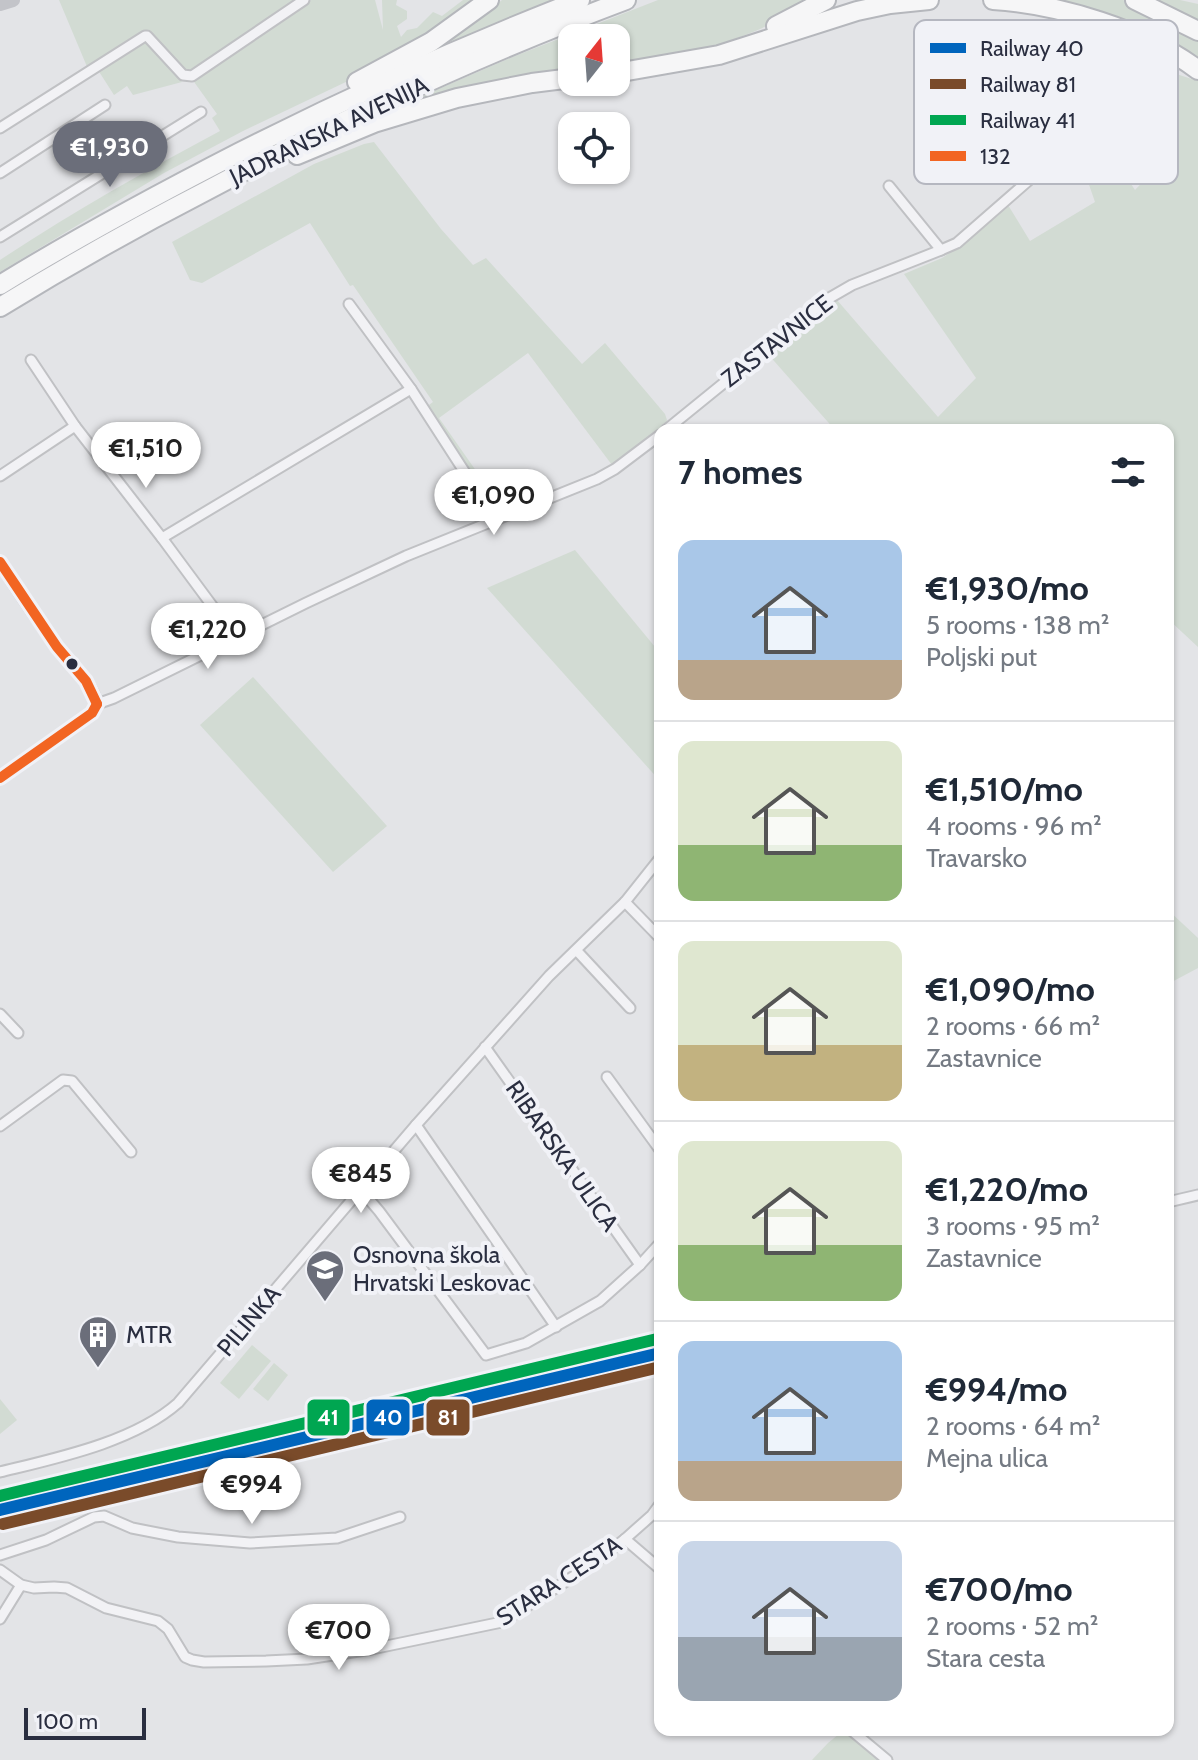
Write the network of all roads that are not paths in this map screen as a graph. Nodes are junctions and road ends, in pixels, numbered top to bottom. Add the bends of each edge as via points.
1 (13, 0) edge
2 (304, 0) edge
3 (489, 0) edge
4 (580, 0) edge
5 (626, 0) edge
6 (826, 0) edge
7 (929, 0) edge
8 (993, 0) edge
9 (1135, 0) edge
10 (0, 4) edge
11 (1095, 20) edge
12 (1176, 20) edge
13 (1178, 21) edge
14 (1198, 31) edge
15 (1178, 56) edge
16 (699, 57) junction
17 (1198, 70) edge
18 (630, 71) edge
19 (558, 80) edge
20 (105, 105) dead end
21 (201, 112) dead end
22 (0, 128) edge
23 (0, 173) edge
24 (1024, 184) edge
25 (889, 186) dead end
26 (173, 208) junction
27 (0, 237) edge
28 (76, 239) junction
29 (941, 250) junction
30 (0, 285) edge
31 (349, 304) dead end
32 (0, 307) edge
33 (31, 360) dead end
34 (411, 389) junction
35 (673, 424) edge
36 (75, 426) junction
37 (654, 440) edge
38 (0, 476) edge
39 (495, 519) junction
40 (162, 538) junction
41 (0, 562) edge
42 (236, 638) junction
43 (97, 704) junction
44 (0, 778) edge
45 (654, 866) edge
46 (625, 902) junction
47 (654, 932) edge
48 (577, 951) junction
49 (630, 1008) dead end
50 (0, 1014) edge
51 (18, 1033) dead end
52 (485, 1047) junction
53 (607, 1077) dead end
54 (2, 1120) edge
55 (416, 1125) junction
56 (654, 1142) edge
57 (131, 1152) dead end
58 (361, 1190) junction
59 (1198, 1195) edge
60 (1174, 1201) edge
61 (654, 1250) edge
62 (640, 1265) junction
63 (556, 1327) junction
64 (0, 1472) edge
65 (654, 1512) edge
66 (400, 1517) dead end
67 (625, 1539) junction
68 (0, 1555) edge
69 (654, 1564) edge
70 (0, 1570) edge
71 (21, 1585) junction
72 (0, 1619) edge
73 (858, 1736) edge
74 (887, 1760) edge

1 - 10 main road
2 - 22 street via 192,76 183,75 145,36
3 - 28 highway via 391,65 104,213
4 - 28 highway, JADRANSKA AVENIJA via 360,94
5 - 26 highway, JADRANSKA AVENIJA via 363,111
6 - 16 highway
7 - 16 highway via 857,11
8 - 11 highway
9 - 12 highway
13 - 14 highway
15 - 17 highway
16 - 18 highway
19 - 26 highway via 457,98 384,119
20 - 23 street
21 - 27 street
24 - 29 street, ZASTAVNICE via 957,243
25 - 29 street
26 - 32 highway, JADRANSKA AVENIJA
28 - 30 highway, JADRANSKA AVENIJA
29 - 35 street, ZASTAVNICE via 826,300
31 - 34 street
33 - 36 street
34 - 39 street
34 - 40 street
36 - 38 street
36 - 40 street
37 - 39 street via 615,469
39 - 42 street
40 - 42 street
41 - 43 main road via 93,691
42 - 43 street
43 - 44 main road via 92,713
45 - 46 street, PILINKA
46 - 47 street
46 - 48 street, PILINKA
48 - 49 street
48 - 52 street, PILINKA
50 - 51 street
52 - 55 street, PILINKA
52 - 62 street, RIBARSKA ULICA
53 - 56 street
54 - 57 street via 63,1080 72,1081
55 - 58 street, PILINKA
55 - 63 street
58 - 63 street via 486,1355
58 - 64 street, PILINKA via 166,1414 69,1455
59 - 60 street
61 - 62 street
62 - 63 street via 600,1301
65 - 67 street, STARA CESTA
66 - 68 street via 337,1538 250,1543 178,1537 104,1516
67 - 69 street
67 - 71 street, STARA CESTA via 502,1622 307,1659 192,1660 168,1629 151,1618 106,1608 62,1587
70 - 71 street
71 - 72 street
73 - 74 street

